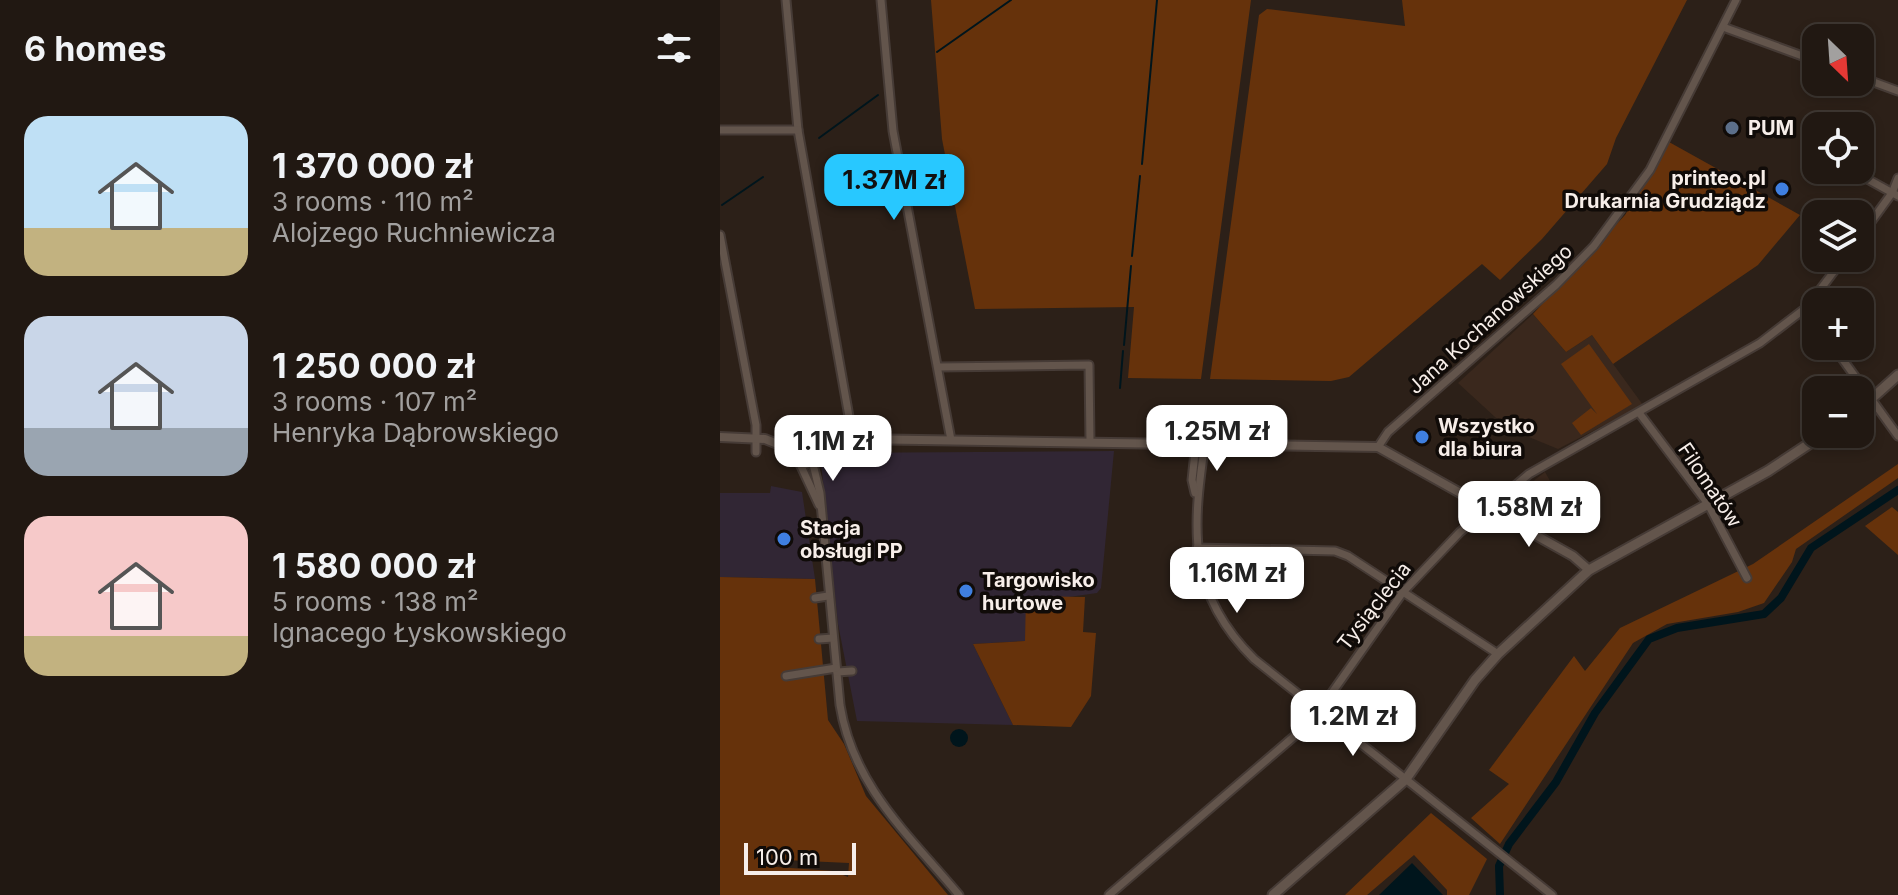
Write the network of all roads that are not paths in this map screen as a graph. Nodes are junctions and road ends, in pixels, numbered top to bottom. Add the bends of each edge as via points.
1 (786, 0) edge
2 (881, 0) edge
3 (1736, 0) edge
4 (1723, 27) junction
5 (1802, 56) edge
6 (1874, 82) edge
7 (1898, 91) edge
8 (1679, 116) junction
9 (1688, 121) dead end
10 (720, 130) edge
11 (798, 130) junction
12 (1898, 178) edge
13 (1874, 183) edge
14 (1895, 194) edge
15 (1874, 220) edge
16 (720, 235) edge
17 (1833, 272) edge
18 (1821, 288) edge
19 (731, 295) junction
20 (721, 296) edge
21 (1802, 311) edge
22 (938, 367) junction
23 (1898, 375) edge
24 (1874, 397) edge
25 (1874, 404) edge
26 (1640, 414) junction
27 (1898, 436) edge
28 (720, 437) edge
29 (757, 438) junction
30 (853, 439) junction
31 (951, 440) junction
32 (1090, 442) junction
33 (1200, 443) junction
34 (1378, 447) junction
35 (1803, 448) edge
36 (795, 451) junction
37 (756, 452) dead end
38 (812, 456) junction
39 (800, 464) junction
40 (1708, 504) junction
41 (819, 506) junction
42 (1489, 507) junction
43 (1197, 548) junction
44 (1589, 570) junction
45 (1747, 578) dead end
46 (1403, 592) junction
47 (828, 596) junction
48 (815, 598) dead end
49 (833, 638) junction
50 (819, 639) dead end
51 (1498, 654) junction
52 (837, 670) junction
53 (852, 671) dead end
54 (786, 676) dead end
55 (1318, 711) junction
56 (1406, 779) junction
57 (959, 895) edge
58 (1109, 895) edge
59 (1273, 895) edge
60 (1552, 895) edge

1 - 11 street
2 - 22 street via 893,131
3 - 4 street, Jana Kochanowskiego
4 - 5 street
4 - 8 street, Jana Kochanowskiego
6 - 7 street
8 - 9 street
8 - 34 street, Jana Kochanowskiego via 1637,191 1594,246 1388,432
10 - 11 street
11 - 30 street
12 - 14 street
13 - 14 street
14 - 15 street
16 - 19 street
17 - 18 street, Tysiąclecia
19 - 20 street
19 - 29 street
21 - 26 street, Tysiąclecia via 1760,343
22 - 31 street
22 - 32 street via 1089,365
23 - 24 main road
25 - 27 street
26 - 40 street, Filomatów
26 - 42 street, Tysiąclecia via 1529,474
28 - 29 street
29 - 36 street
29 - 37 street
30 - 31 street
30 - 38 street
31 - 32 street
32 - 33 street
33 - 34 street
33 - 43 street
34 - 42 street
35 - 40 main road
36 - 38 street via 806,445
36 - 39 street
38 - 39 street
38 - 41 street
39 - 41 street
40 - 44 main road
40 - 45 street, Filomatów
41 - 47 street
42 - 44 street
42 - 46 street, Tysiąclecia
43 - 46 street via 1335,551
43 - 55 street via 1206,586 1225,626 1254,659
44 - 51 main road
46 - 51 street
46 - 55 street, Tysiąclecia
47 - 48 street
47 - 49 street
49 - 50 street
49 - 52 street
51 - 56 main road
52 - 53 street
52 - 54 street
52 - 57 street via 842,717 865,781
55 - 56 street
55 - 58 street, Tysiąclecia
56 - 59 main road
56 - 60 street

